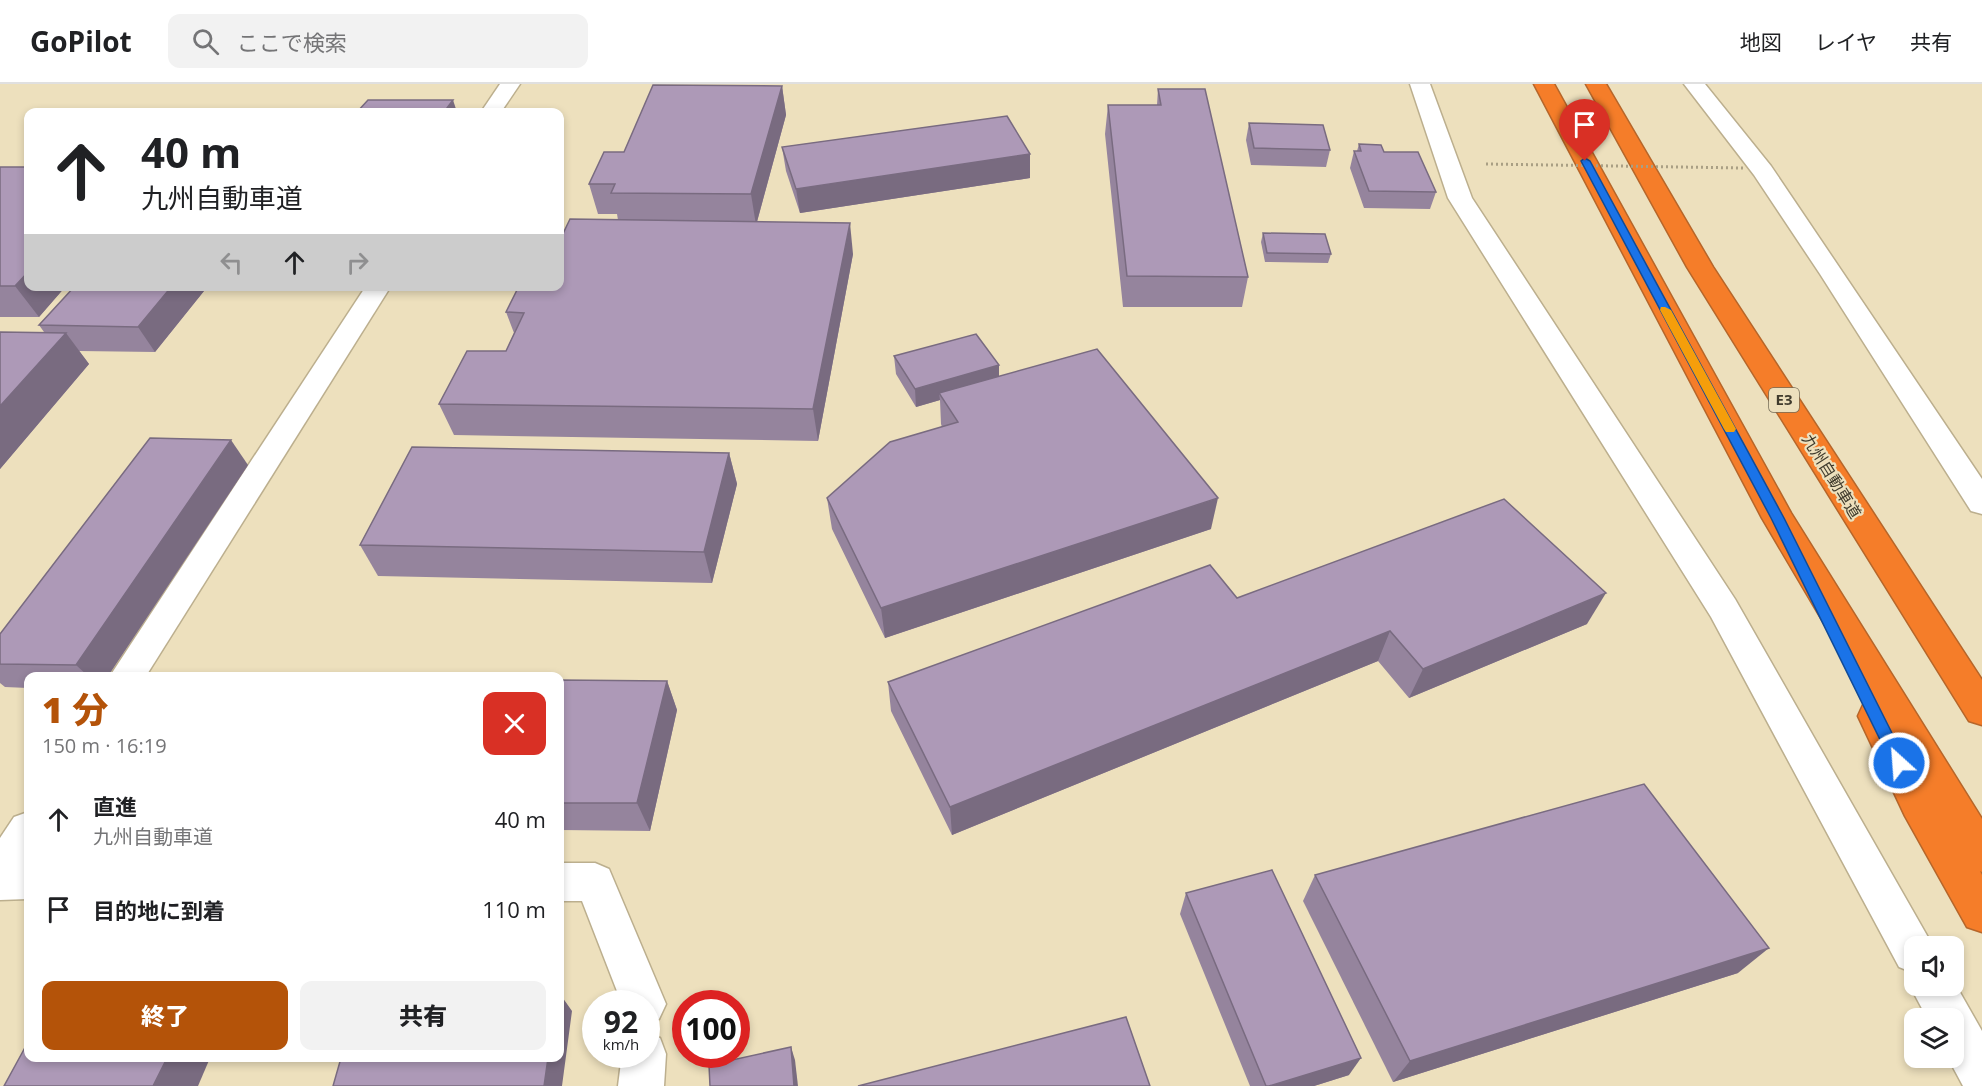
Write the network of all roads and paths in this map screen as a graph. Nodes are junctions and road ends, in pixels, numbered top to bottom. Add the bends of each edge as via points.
1 (510, 84) edge
2 (1420, 84) edge
3 (1544, 84) edge
4 (1596, 84) edge
5 (1694, 84) edge
6 (494, 108) edge
7 (1486, 164) dead end
8 (1744, 168) dead end
9 (376, 291) edge
10 (1982, 503) edge
11 (1778, 518) junction
12 (130, 672) edge
13 (1982, 710) edge
14 (24, 835) edge
15 (1982, 854) edge
16 (0, 873) edge
17 (0, 881) edge
18 (24, 881) edge
19 (564, 882) edge
20 (1982, 913) edge
21 (1905, 936) edge
22 (638, 990) edge
23 (1964, 1043) edge
24 (643, 1068) edge
25 (1982, 1075) edge
26 (641, 1086) edge

1 - 6 street
2 - 21 street via 1460,198 1723,608
3 - 11 highway
4 - 13 highway, 九州自動車道 / E3 via 1700,267
5 - 10 street via 1763,171
7 - 8 path, bridge
9 - 12 street
11 - 15 highway
11 - 20 highway via 1919,804
14 - 16 street
17 - 18 street
19 - 22 street via 595,882
23 - 25 street
24 - 26 street

